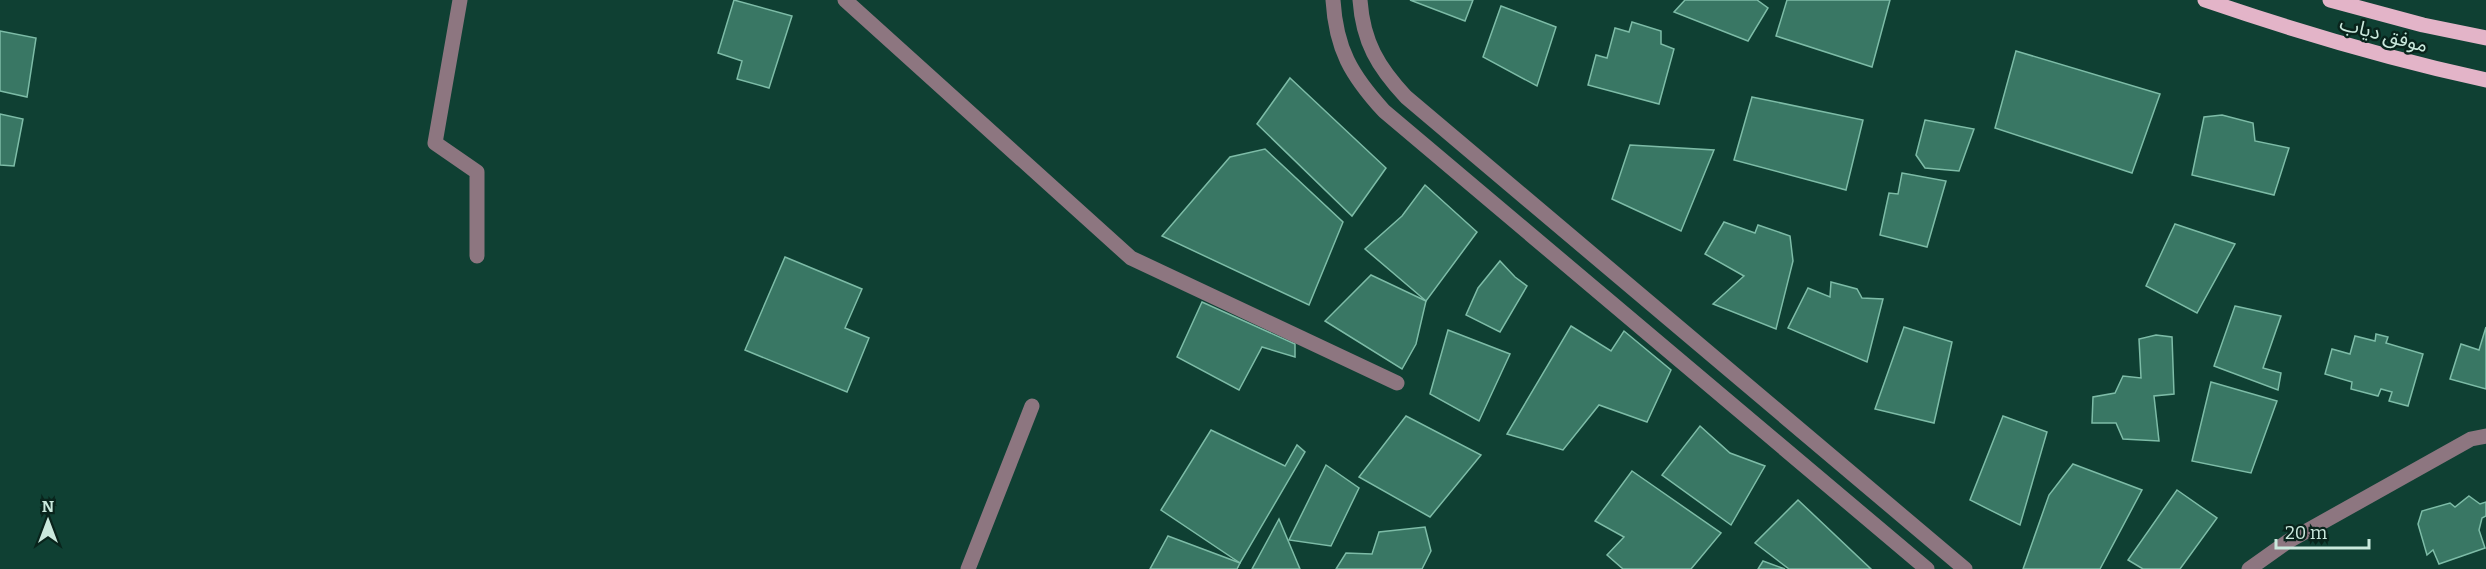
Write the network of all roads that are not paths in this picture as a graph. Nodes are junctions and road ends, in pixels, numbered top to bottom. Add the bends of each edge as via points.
1 (460, 0) edge
2 (845, 0) edge
3 (1333, 0) edge
4 (1360, 0) edge
5 (2205, 0) edge
6 (2330, 0) edge
7 (2486, 38) edge
8 (2486, 80) edge
9 (477, 256) dead end
10 (1397, 383) dead end
11 (1032, 406) dead end
12 (2486, 436) edge
13 (968, 569) edge
14 (1927, 569) edge
15 (1965, 569) edge
16 (2249, 569) edge

1 - 9 street via 435,143 477,172
2 - 10 street via 1131,258
3 - 14 street via 1334,25 1346,59 1361,86 1384,111
4 - 15 street via 1362,23 1372,52 1406,97
5 - 8 main road, موفق دياب via 2341,45
6 - 7 main road, موفق دياب
11 - 13 street
12 - 16 street via 2461,444 2287,542

